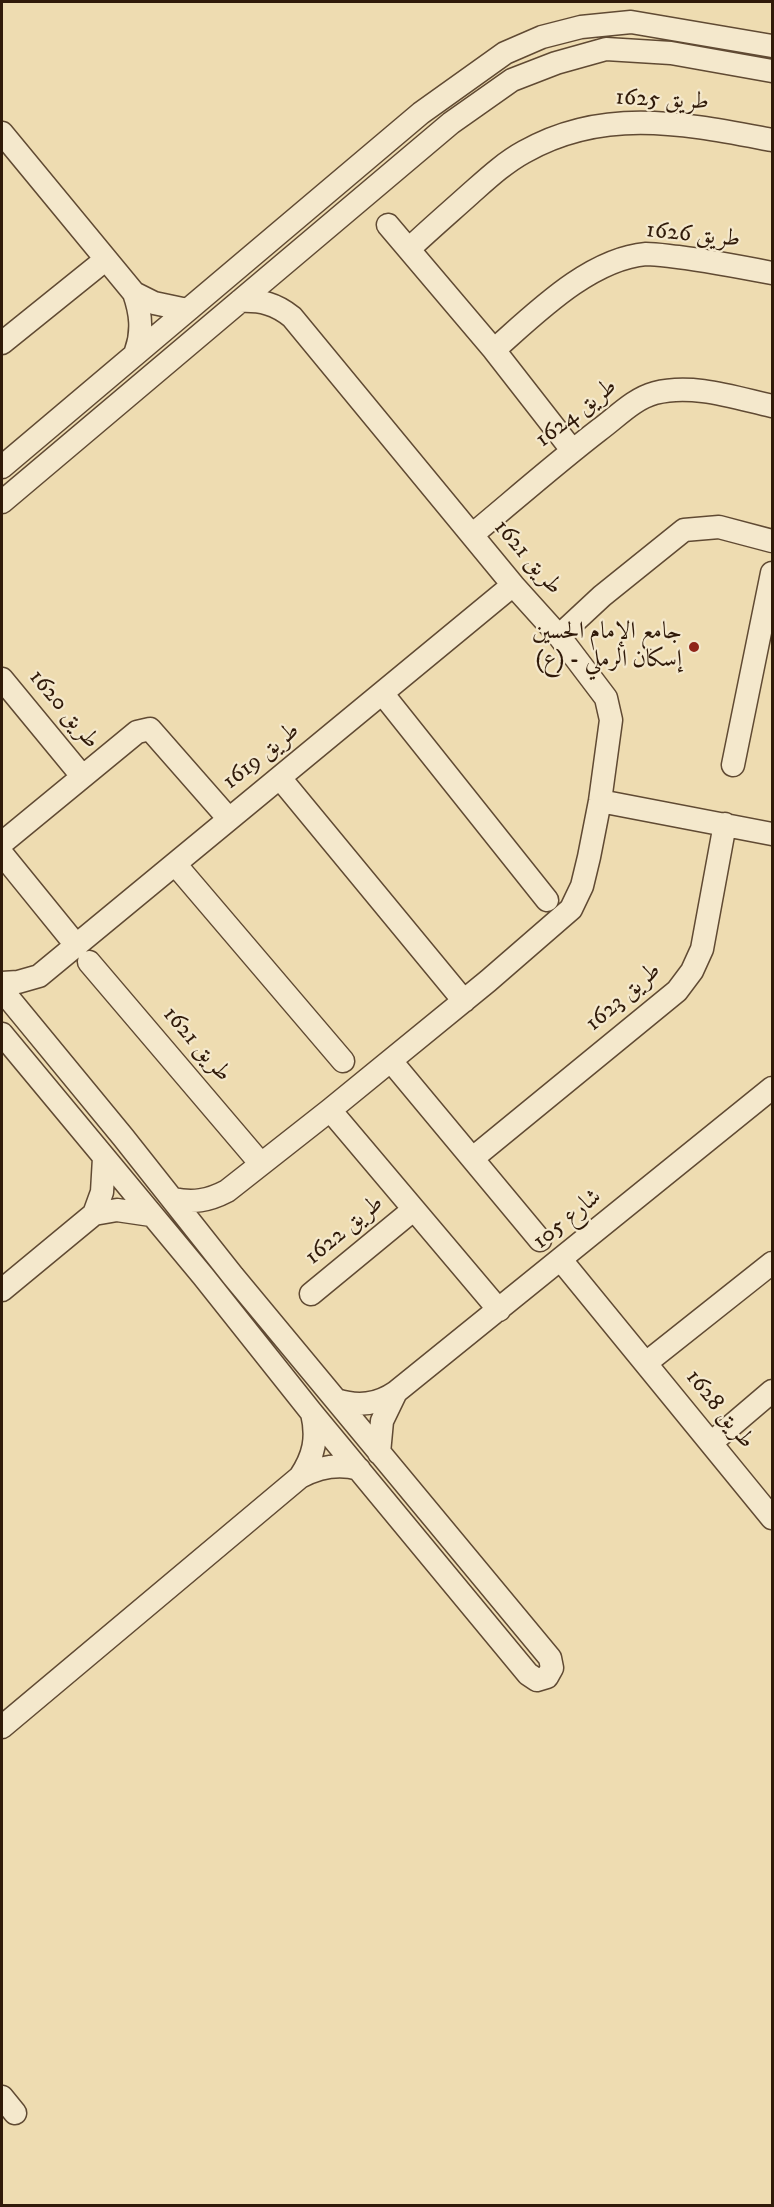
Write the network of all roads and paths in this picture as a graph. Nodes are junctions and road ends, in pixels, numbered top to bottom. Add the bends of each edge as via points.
1 (772, 46) edge
2 (772, 71) edge
3 (2, 133) edge
4 (772, 140) edge
5 (388, 225) dead end
6 (409, 249) junction
7 (105, 260) junction
8 (281, 267) junction
9 (772, 273) edge
10 (134, 293) junction
11 (240, 301) junction
12 (187, 310) junction
13 (292, 317) junction
14 (2, 343) edge
15 (494, 350) junction
16 (136, 351) junction
17 (772, 406) edge
18 (572, 450) junction
19 (2, 467) edge
20 (2, 502) edge
21 (472, 535) junction
22 (772, 542) edge
23 (772, 573) edge
24 (513, 585) junction
25 (559, 636) junction
26 (2, 679) edge
27 (382, 693) junction
28 (733, 765) dead end
29 (82, 776) junction
30 (279, 778) junction
31 (600, 801) junction
32 (229, 819) junction
33 (725, 824) junction
34 (772, 834) edge
35 (2, 843) edge
36 (2, 854) edge
37 (175, 864) junction
38 (547, 900) dead end
39 (83, 954) junction
40 (39, 976) junction
41 (2, 983) edge
42 (2, 990) edge
43 (464, 1001) junction
44 (23, 1016) junction
45 (2, 1034) edge
46 (343, 1060) dead end
47 (391, 1061) junction
48 (772, 1088) edge
49 (330, 1110) junction
50 (104, 1158) junction
51 (473, 1158) junction
52 (261, 1164) junction
53 (227, 1191) junction
54 (173, 1199) junction
55 (413, 1210) junction
56 (94, 1214) junction
57 (152, 1215) junction
58 (540, 1240) dead end
59 (208, 1244) junction
60 (561, 1260) junction
61 (772, 1263) edge
62 (2, 1290) edge
63 (311, 1294) dead end
64 (499, 1310) junction
65 (646, 1363) junction
66 (772, 1391) edge
67 (396, 1392) junction
68 (336, 1400) junction
69 (312, 1413) junction
70 (711, 1443) junction
71 (379, 1453) junction
72 (359, 1469) junction
73 (300, 1477) junction
74 (772, 1518) edge
75 (2, 1727) edge

1 - 12 street via 631,22 581,27 542,37 505,53 421,113
2 - 8 street via 671,53 606,49 512,80 451,123
3 - 7 street
4 - 6 street, طريق 1625 via 678,124 631,122 591,126 558,135 523,152 494,173
5 - 6 street
6 - 15 street
7 - 10 street
7 - 14 street
8 - 11 street
8 - 13 street, طريق 1621 via 282,288
9 - 15 street, طريق 1626 via 648,254 620,259 587,275
10 - 12 street via 154,303
10 - 16 street via 141,316
11 - 13 street, طريق 1621 via 262,302
11 - 20 street
12 - 16 street
13 - 21 street, طريق 1621
15 - 18 street
16 - 19 street
17 - 18 street, طريق 1624 via 708,393 657,393 638,399
18 - 21 street, طريق 1624
21 - 24 street, طريق 1621
22 - 25 street via 719,527 684,530
23 - 28 street
24 - 25 street, طريق 1621
24 - 27 street, طريق 1619
25 - 31 street, طريق 1621 via 606,698 611,720
26 - 29 street, طريق 1620
27 - 30 street, طريق 1619
27 - 38 street
29 - 32 street, طريق 1620 via 137,732 150,729
29 - 35 street, طريق 1620
30 - 32 street, طريق 1619
30 - 43 street
31 - 33 street
31 - 43 street, طريق 1621 via 582,886 571,909
32 - 37 street, طريق 1619
33 - 34 street
33 - 51 street, طريق 1623 via 702,949 692,971 677,990
36 - 39 street
37 - 39 street, طريق 1619
37 - 46 street
39 - 40 street, طريق 1619
39 - 52 street, طريق 1621
40 - 41 street, طريق 1619
40 - 44 street, طريق 1619
42 - 44 street
43 - 47 street, طريق 1621
44 - 54 street
45 - 50 street
47 - 49 street, طريق 1621
47 - 51 street
48 - 60 street, شارع 105
49 - 52 street, طريق 1621
49 - 55 street, طريق 1622
50 - 56 street via 102,1192
50 - 57 street
51 - 58 street
52 - 53 street, طريق 1621
53 - 54 street, طريق 1621 via 201,1201
53 - 59 street, طريق 1621 via 212,1215
54 - 59 street
55 - 63 street, طريق 1622
55 - 64 street, طريق 1622
56 - 57 street via 117,1210
56 - 62 street
57 - 69 street
59 - 68 street
60 - 64 street, شارع 105
60 - 65 street, طريق 1628
61 - 65 street, طريق 1628
64 - 67 street, شارع 105
65 - 70 street, طريق 1628
66 - 70 street
67 - 68 street, شارع 105 via 367,1404
67 - 71 street, شارع 105 via 382,1421
68 - 71 street
69 - 72 street
69 - 73 street via 316,1440
70 - 74 street, طريق 1628
71 - 72 street via 550,1658 552,1668 547,1677 537,1680 528,1674
72 - 73 street via 323,1467
73 - 75 street

